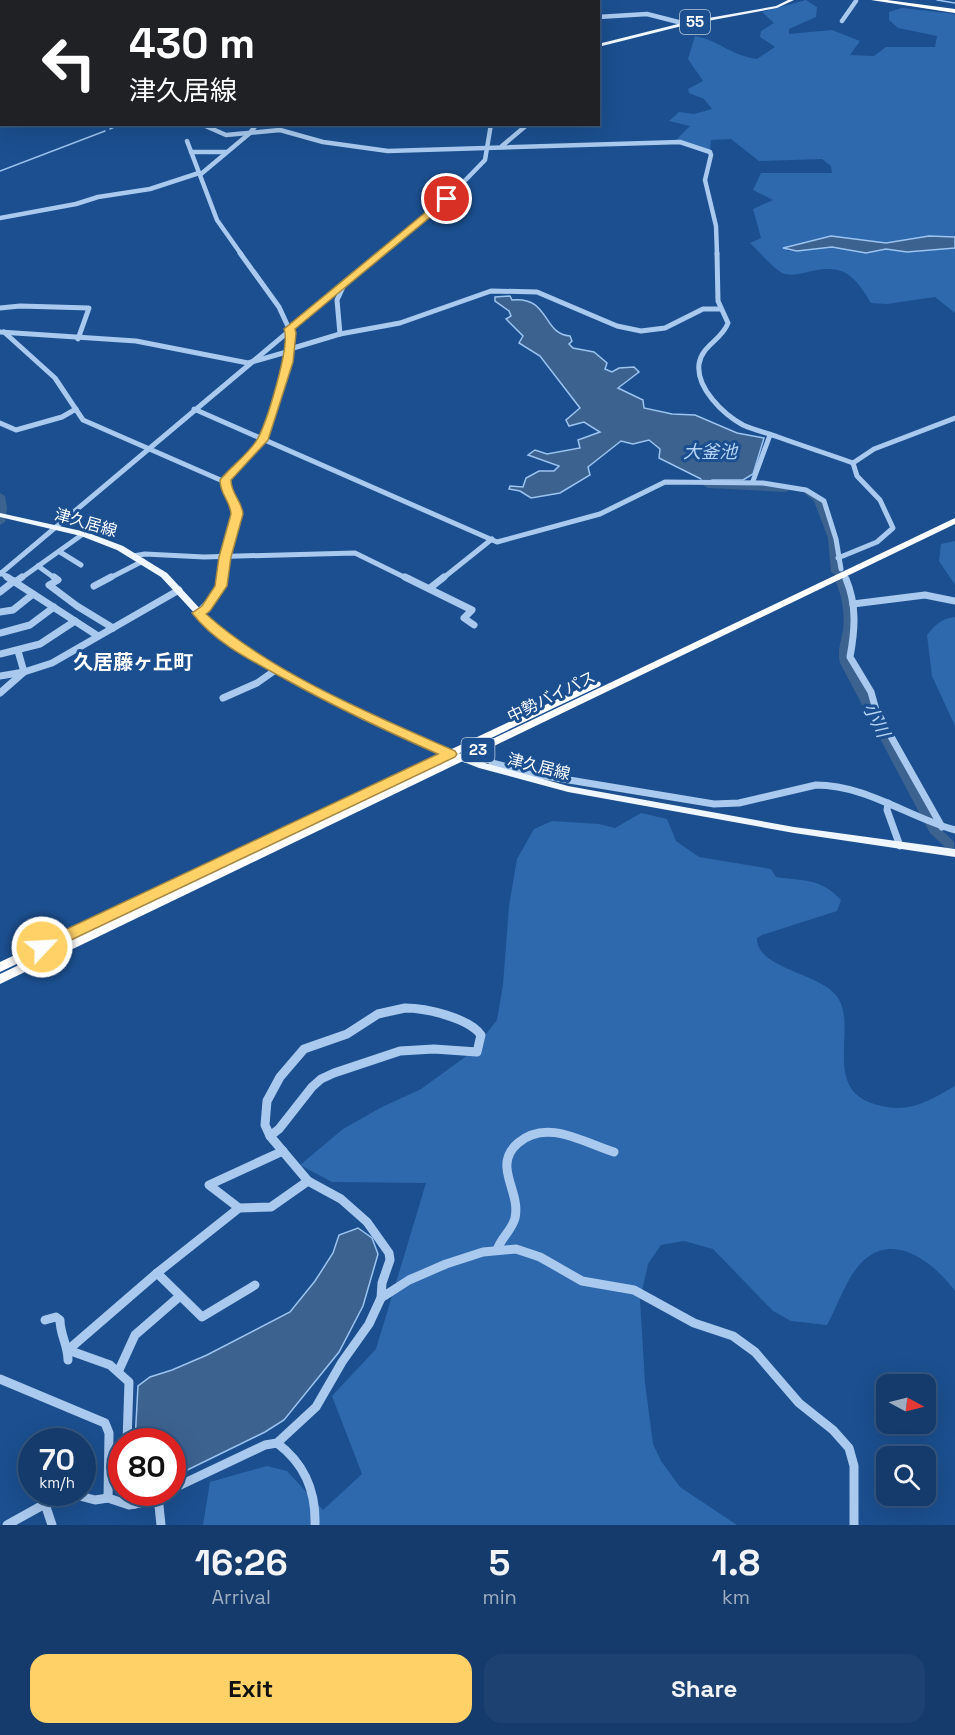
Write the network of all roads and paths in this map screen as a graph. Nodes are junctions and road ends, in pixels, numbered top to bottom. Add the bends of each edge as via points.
1 (792, 0) edge
2 (874, 0) edge
3 (892, 0) edge
4 (856, 1) edge
5 (955, 10) edge
6 (600, 17) edge
7 (842, 21) dead end
8 (686, 24) junction
9 (600, 46) edge
10 (205, 126) edge
11 (255, 126) edge
12 (491, 126) edge
13 (526, 126) edge
14 (250, 133) junction
15 (187, 141) dead end
16 (502, 146) junction
17 (488, 148) junction
18 (191, 152) junction
19 (226, 152) junction
20 (200, 174) junction
21 (0, 218) edge
22 (344, 283) junction
23 (0, 308) edge
24 (721, 309) junction
25 (289, 329) junction
26 (2, 332) edge
27 (340, 334) junction
28 (78, 339) junction
29 (290, 350) junction
30 (248, 363) junction
31 (76, 409) junction
32 (195, 409) junction
33 (955, 418) edge
34 (0, 423) edge
35 (770, 435) junction
36 (263, 440) junction
37 (148, 448) junction
38 (853, 463) junction
39 (225, 482) junction
40 (753, 482) junction
41 (0, 515) edge
42 (955, 520) edge
43 (54, 528) junction
44 (83, 534) junction
45 (492, 539) junction
46 (60, 552) junction
47 (133, 556) junction
48 (226, 557) junction
49 (838, 558) junction
50 (144, 561) junction
51 (81, 565) dead end
52 (38, 566) junction
53 (841, 569) dead end
54 (1, 574) edge
55 (846, 579) dead end
56 (15, 582) junction
57 (94, 586) dead end
58 (430, 588) junction
59 (179, 590) junction
60 (0, 592) edge
61 (33, 594) junction
62 (955, 601) edge
63 (853, 604) junction
64 (54, 607) junction
65 (0, 612) edge
66 (198, 613) junction
67 (75, 621) junction
68 (474, 625) dead end
69 (113, 628) junction
70 (0, 633) edge
71 (98, 636) junction
72 (18, 651) junction
73 (0, 654) edge
74 (278, 669) junction
75 (24, 672) junction
76 (0, 676) edge
77 (0, 693) edge
78 (223, 698) dead end
79 (456, 756) junction
80 (492, 763) dead end
81 (698, 802) junction
82 (888, 803) junction
83 (690, 812) junction
84 (934, 824) junction
85 (955, 830) edge
86 (900, 846) junction
87 (955, 854) edge
88 (0, 967) edge
89 (0, 979) edge
90 (270, 1136) junction
91 (283, 1151) junction
92 (614, 1152) dead end
93 (308, 1181) junction
94 (239, 1208) junction
95 (497, 1250) junction
96 (157, 1273) junction
97 (255, 1285) dead end
98 (180, 1296) junction
99 (381, 1298) junction
100 (45, 1320) dead end
101 (68, 1355) junction
102 (119, 1370) junction
103 (0, 1379) edge
104 (127, 1428) edge
105 (108, 1430) edge
106 (277, 1443) junction
107 (186, 1482) edge
108 (108, 1498) edge
109 (96, 1501) edge
110 (41, 1506) edge
111 (46, 1506) edge
112 (162, 1506) edge
113 (7, 1525) edge
114 (52, 1525) edge
115 (161, 1525) edge
116 (315, 1525) edge
117 (854, 1525) edge

1 - 8 main road, 55 via 777,7
2 - 5 highway
3 - 5 highway
4 - 7 street
6 - 8 street via 647,14
8 - 9 main road, 55
10 - 14 street via 223,135
11 - 14 street
12 - 17 street
13 - 16 street
14 - 17 street via 280,130 323,142 388,151
14 - 19 street
15 - 18 street
16 - 17 street
16 - 24 street via 680,142 710,152 705,180 716,226
17 - 22 street via 482,164 447,199
18 - 19 street
18 - 20 street
19 - 20 street
20 - 21 street via 150,189
20 - 25 street via 217,220 279,307
22 - 25 street
22 - 27 street via 337,300
23 - 28 street via 89,308
24 - 27 street via 703,309 665,328 641,331 617,326 540,292 491,291 400,323
24 - 35 street via 728,320 727,328 705,350 698,365 705,388 728,415
25 - 29 street
25 - 30 street
26 - 28 street
26 - 31 street via 55,378
27 - 29 street
28 - 30 street via 136,341
29 - 30 street
29 - 36 street
30 - 32 street
31 - 34 street via 16,430
31 - 37 street via 87,422
32 - 36 street
32 - 37 street
33 - 38 street via 874,449
35 - 38 street
35 - 40 street
36 - 39 street
36 - 45 street
37 - 39 street
37 - 43 street
38 - 49 street via 857,476 880,500 893,528 886,537
39 - 48 street via 227,495 237,508
40 - 45 street via 663,482 600,514 497,542
40 - 49 street via 807,489 822,498
41 - 43 main road, 津久居線
42 - 79 highway, 中勢バイパス / 23
43 - 44 main road, 津久居線
43 - 54 street
44 - 46 street
44 - 47 main road, 津久居線
45 - 58 street
46 - 51 street
46 - 52 street
47 - 48 street
47 - 50 main road, 津久居線
48 - 58 street via 355,553
48 - 66 street via 221,586 206,609
49 - 53 street
50 - 57 street
50 - 59 main road, 津久居線
52 - 56 street
52 - 69 street via 58,580 49,585
54 - 56 street
55 - 63 street
56 - 60 street
56 - 61 street
58 - 68 street via 472,610 465,620
59 - 66 main road, 津久居線
59 - 69 street
61 - 64 street
61 - 65 street via 13,610
62 - 63 street via 925,595
63 - 84 street via 855,627 850,657 871,692 876,710
64 - 67 street
64 - 70 street via 30,625
66 - 74 main road, 津久居線 via 233,644
67 - 71 street
67 - 72 street via 51,639
69 - 71 street
71 - 75 street via 52,663
72 - 73 street
72 - 75 street
74 - 78 street
74 - 79 main road, 津久居線 via 364,717
75 - 76 street
75 - 77 street
79 - 83 main road, 津久居線 via 568,789
79 - 88 highway, 中勢バイパス / 23
79 - 89 highway, 中勢バイパス / 23
80 - 81 street via 539,775
81 - 82 street via 739,803 829,785
81 - 83 street
82 - 84 street
82 - 86 street
83 - 86 main road, 津久居線
84 - 85 street
86 - 87 main road, 津久居線
90 - 90 street via 326,1076 400,1051 477,1052 481,1035 470,1026 424,1009 405,1008 372,1017 348,1033 304,1049 276,1083 264,1116 263,1125
90 - 91 street
91 - 93 street
91 - 94 street via 209,1185
92 - 95 street via 549,1131 537,1131 520,1140 507,1164 515,1218
93 - 94 street via 271,1207
93 - 99 street via 341,1199 361,1216 389,1253
94 - 96 street
95 - 99 street via 422,1273
95 - 117 street via 516,1249 539,1255 576,1278 654,1298 686,1319 742,1341 798,1402 849,1448 854,1472
96 - 98 street
96 - 101 street
97 - 98 street via 202,1317
98 - 102 street via 135,1335
99 - 106 street via 369,1324 316,1407
100 - 101 street via 60,1320
101 - 102 street via 88,1355
102 - 104 street via 129,1382
103 - 105 street via 105,1423
106 - 107 street
106 - 116 street via 299,1464 311,1484 317,1512
108 - 109 street
110 - 113 street
111 - 114 street
112 - 115 street

